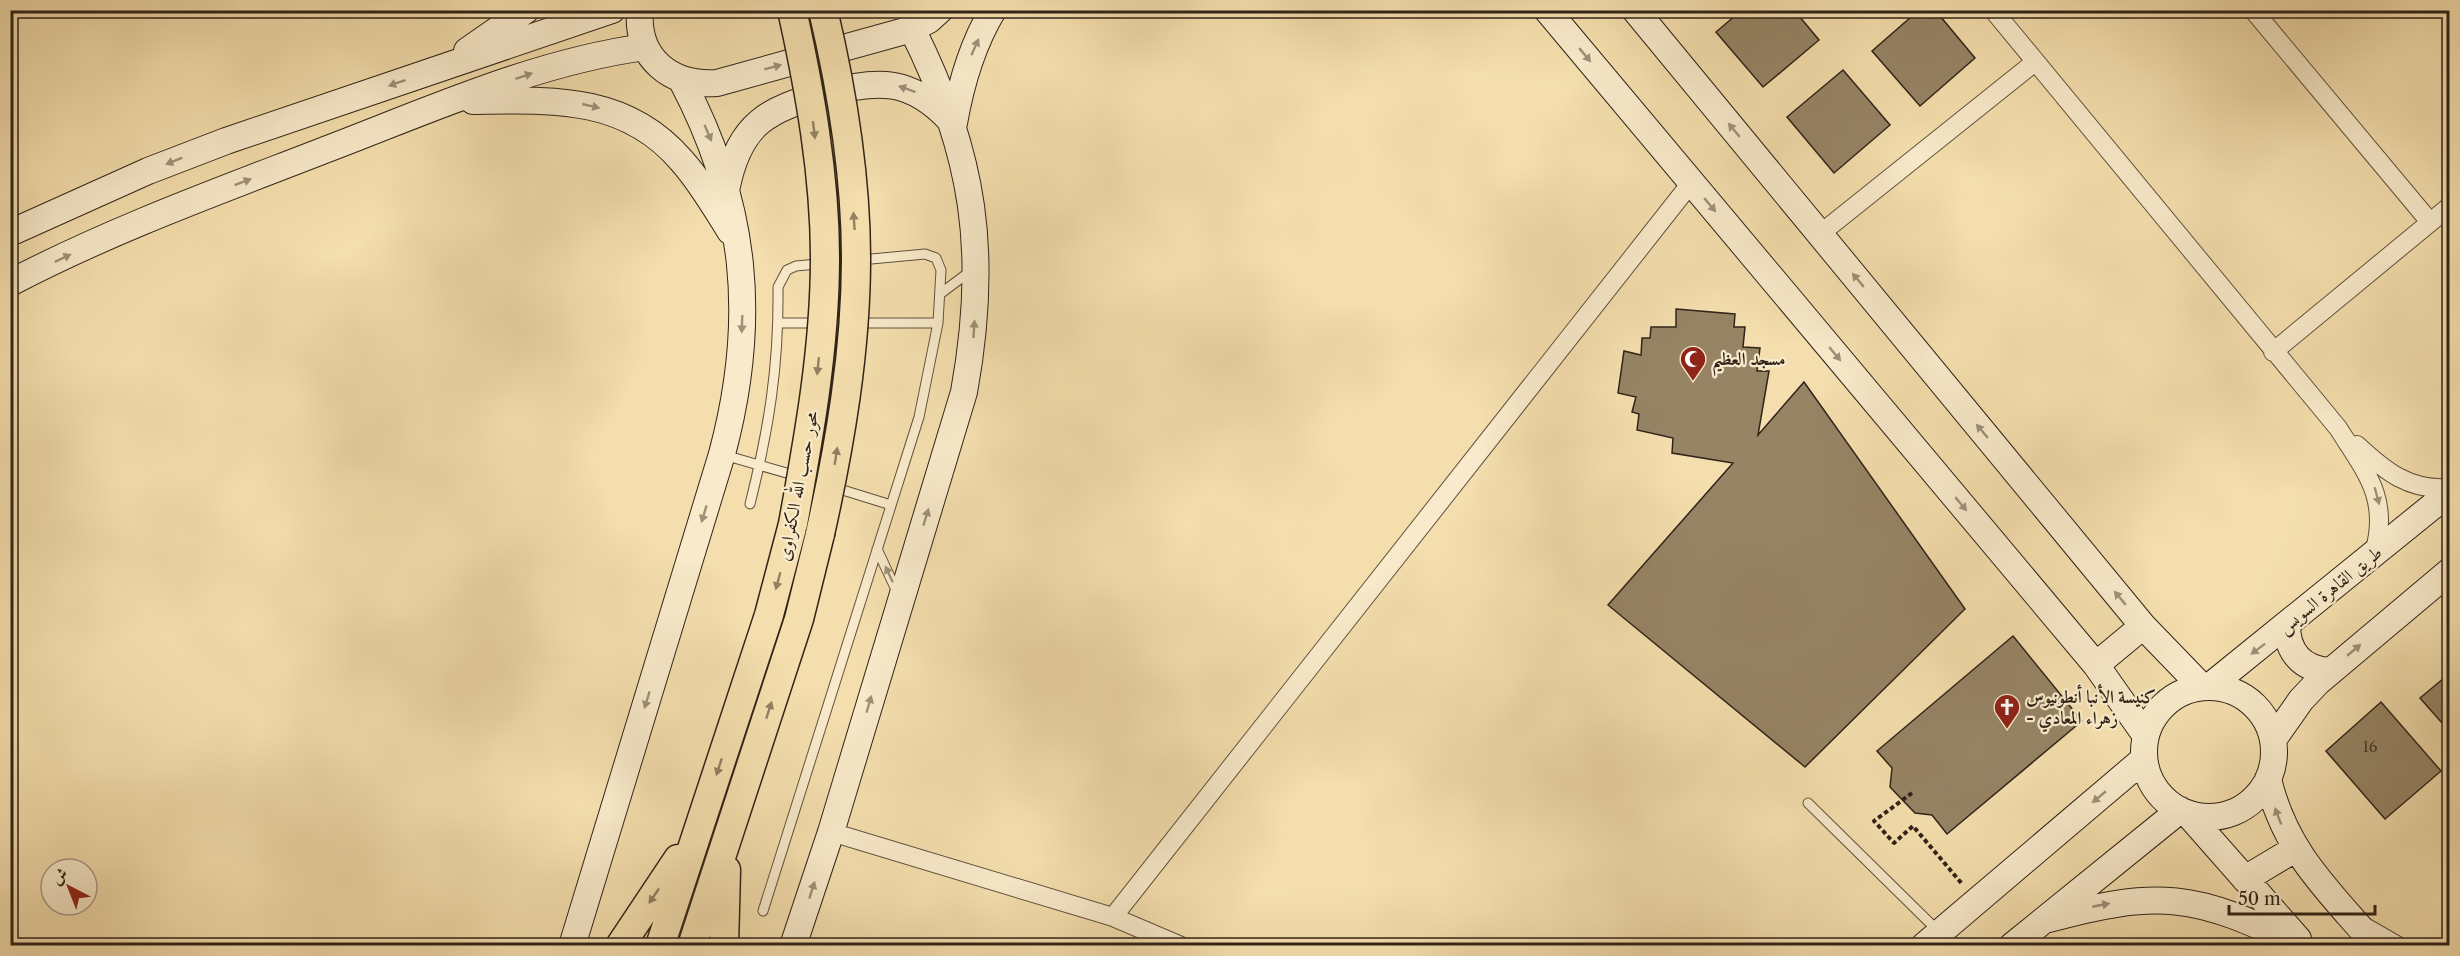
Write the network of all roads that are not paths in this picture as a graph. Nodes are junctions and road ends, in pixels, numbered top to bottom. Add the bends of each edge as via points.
1 (526, 10) edge
2 (612, 10) edge
3 (640, 10) edge
4 (792, 10) edge
5 (823, 10) edge
6 (940, 10) edge
7 (993, 10) edge
8 (1547, 10) edge
9 (1635, 10) edge
10 (1993, 10) edge
11 (2253, 10) edge
12 (912, 29) junction
13 (645, 47) junction
14 (2035, 62) junction
15 (438, 70) junction
16 (682, 81) junction
17 (449, 102) junction
18 (954, 123) junction
19 (1692, 183) junction
20 (727, 186) junction
21 (2450, 206) edge
22 (2430, 222) junction
23 (10, 233) edge
24 (1820, 234) junction
25 (738, 243) junction
26 (977, 266) junction
27 (10, 283) edge
28 (940, 294) junction
29 (778, 323) junction
30 (836, 323) dead end
31 (847, 323) dead end
32 (939, 323) junction
33 (2273, 352) junction
34 (2338, 428) junction
35 (722, 454) junction
36 (760, 465) junction
37 (2450, 490) edge
38 (750, 504) dead end
39 (891, 505) junction
40 (877, 549) junction
41 (2374, 555) junction
42 (2450, 571) edge
43 (900, 599) junction
44 (2287, 625) junction
45 (2143, 626) junction
46 (2096, 665) junction
47 (2329, 671) junction
48 (2205, 687) junction
49 (2273, 740) junction
50 (2145, 748) junction
51 (2268, 779) junction
52 (1808, 803) dead end
53 (2184, 812) junction
54 (698, 830) junction
55 (831, 832) junction
56 (727, 837) junction
57 (2295, 849) junction
58 (2245, 879) junction
59 (763, 911) dead end
60 (1113, 917) junction
61 (2045, 920) junction
62 (2356, 922) junction
63 (1932, 939) edge
64 (572, 945) edge
65 (620, 945) edge
66 (660, 945) edge
67 (692, 945) edge
68 (724, 945) edge
69 (793, 945) edge
70 (1181, 945) edge
71 (2012, 945) edge
72 (2302, 945) edge
73 (2376, 945) edge
74 (2398, 945) edge

1 - 15 street
2 - 15 street
3 - 13 street
4 -> 54 main road, محور حسب الله الكفراوى, bridge via 812,119 825,258 815,402 793,524 769,615
56 -> 5 main road, محور حسب الله الكفراوى, bridge via 799,619 820,534 853,332 856,258 842,113
6 - 12 street
18 -> 7 street via 971,54
8 -> 19 street
24 -> 9 street
10 - 14 street
11 - 22 street
16 -> 12 street via 717,82
12 - 18 street
13 - 16 street via 655,61
17 -> 13 street via 570,61
14 - 24 street
14 - 33 street
15 -> 23 street via 226,141
16 -> 20 street via 715,150
17 -> 25 street via 571,102 602,108 630,120 680,158
27 -> 17 street via 165,213
18 -> 20 street via 924,96 888,84 849,87 798,100 772,112 746,137
18 - 26 street via 967,176
19 -> 46 street
19 - 60 street
20 - 25 street
21 - 22 street
22 - 33 street
45 -> 24 street
25 -> 35 street via 743,300 741,357 733,414
26 - 28 lane
43 -> 26 street via 964,392 974,338
28 - 29 lane via 939,263 931,255 796,266 787,270 778,287
28 - 32 lane
29 - 30 lane
29 - 36 lane via 774,397
31 - 32 lane
32 - 39 lane via 919,417
33 - 34 street
34 - 37 street via 2396,478 2420,487
34 -> 41 street via 2366,470 2379,500 2380,533
35 - 36 lane
35 -> 64 street
36 - 38 lane
36 - 39 lane
37 - 41 street, طريق القاهرة السويس
39 - 40 lane
43 -> 40 lane
40 - 59 lane
41 - 44 street, طريق القاهرة السويس
47 -> 42 street
55 -> 43 street
44 - 47 street via 2289,643 2297,658 2312,668
44 -> 48 street, طريق القاهرة السويس
45 - 46 street
45 - 48 street
46 - 50 street
47 - 49 street via 2301,700
48 - 49 street via 2227,689 2243,696 2257,708
48 - 50 street via 2182,692 2166,703 2153,718
49 - 51 street via 2274,760
50 - 53 street via 2156,790
50 -> 63 street
51 - 53 street via 2242,808 2225,815 2206,817
57 -> 51 street via 2279,819
52 - 63 lane
53 - 58 street
53 - 61 street
54 -> 65 main road
54 - 66 main road, محور حسب الله الكفراوى
55 - 60 street
69 -> 55 street
56 - 67 main road, محور حسب الله الكفراوى
56 - 68 main road
57 - 58 street
57 - 62 street
58 - 72 street
60 - 70 street
61 - 71 street
61 -> 72 street via 2095,906 2163,899 2229,912
62 - 73 street
62 - 74 street

